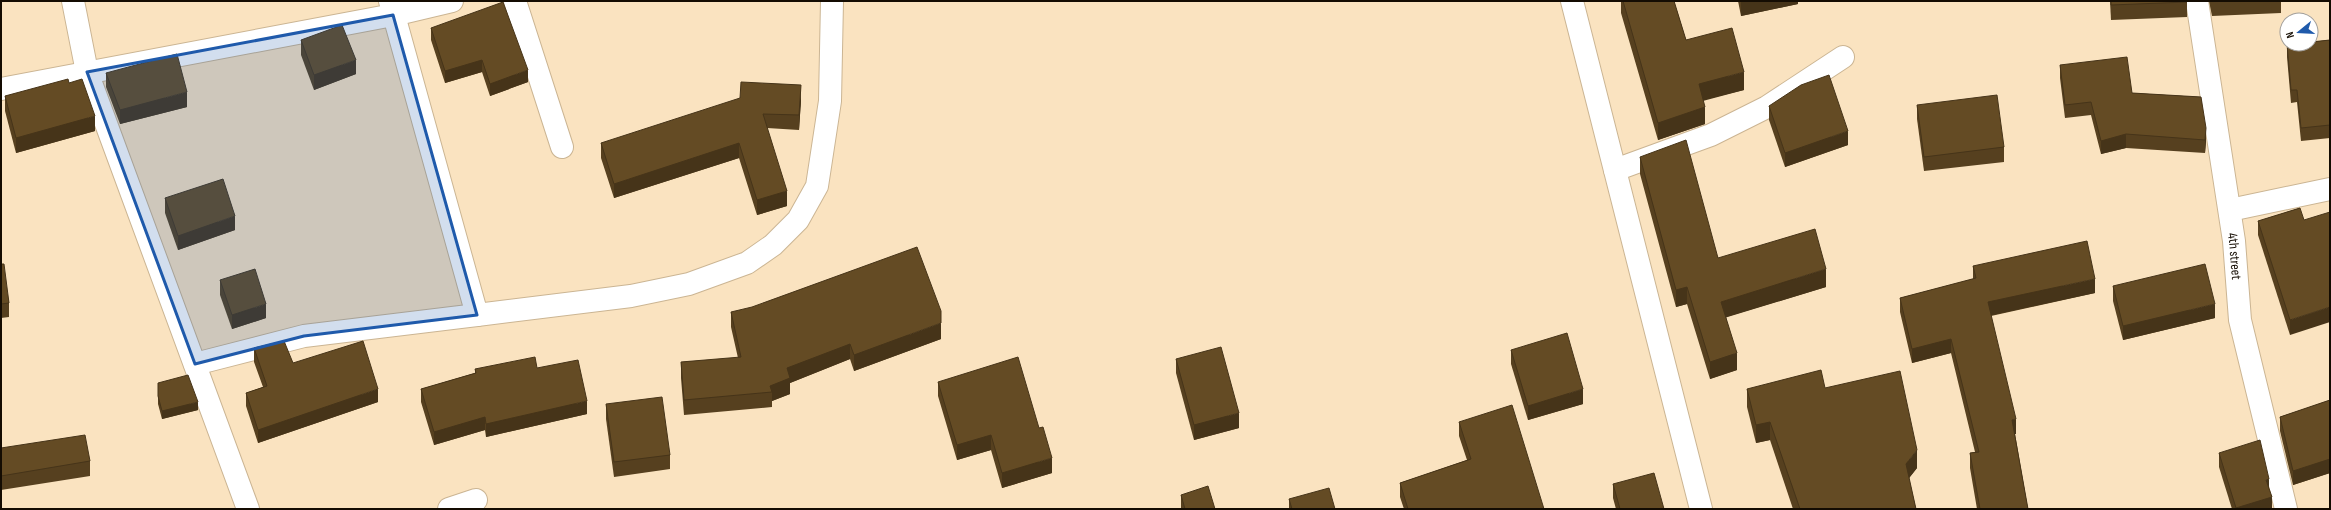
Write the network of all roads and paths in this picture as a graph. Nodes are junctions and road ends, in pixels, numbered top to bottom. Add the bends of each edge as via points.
1 (73, 1) edge
2 (452, 1) edge
3 (515, 1) edge
4 (832, 1) edge
5 (1572, 1) edge
6 (2197, 1) edge
7 (392, 8) edge
8 (1843, 57) dead end
9 (87, 72) junction
10 (1, 89) edge
11 (562, 148) dead end
12 (1615, 170) junction
13 (2330, 189) edge
14 (2230, 210) junction
15 (477, 315) junction
16 (195, 364) junction
17 (476, 500) dead end
18 (248, 509) edge
19 (449, 509) edge
20 (1701, 509) edge
21 (2286, 509) edge

1 - 9 street
2 - 7 street
3 - 11 street
4 - 15 street via 830,100 817,186 798,220 773,245 747,263 689,284 631,296
5 - 12 street
6 - 14 street, 4th street
7 - 9 street
7 - 15 street
8 - 12 street via 1767,107 1711,135
9 - 10 street
9 - 16 street
12 - 20 street
13 - 14 street
14 - 21 street, 4th street via 2240,320
15 - 16 street via 304,336
16 - 18 street
17 - 19 street

